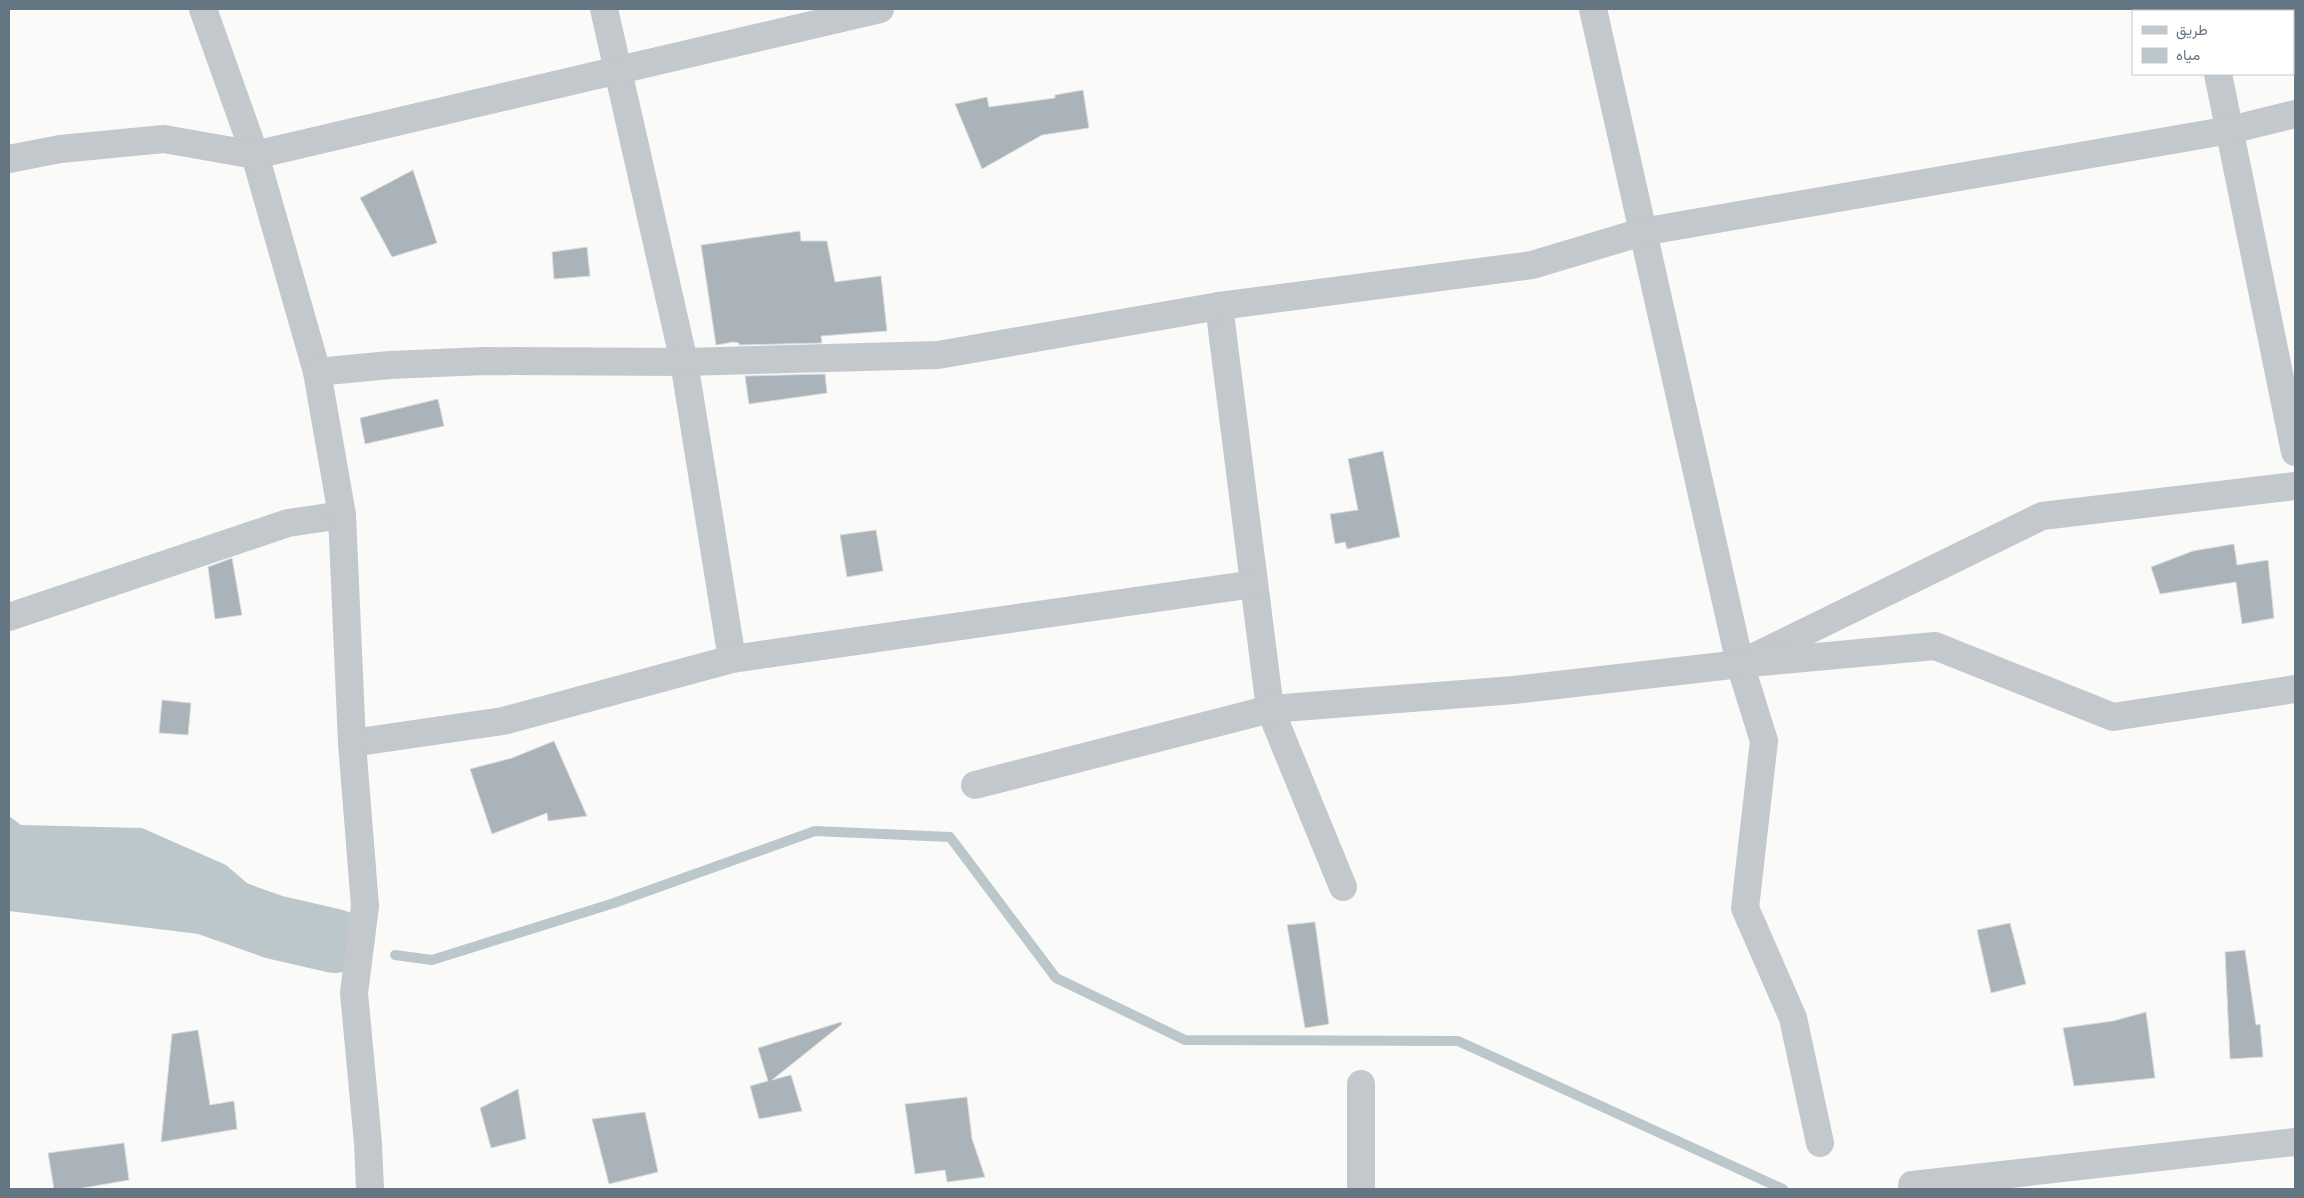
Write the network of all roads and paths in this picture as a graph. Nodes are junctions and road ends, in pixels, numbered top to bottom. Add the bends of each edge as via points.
1 (203, 9) edge
2 (604, 9) edge
3 (880, 9) edge
4 (1593, 9) edge
5 (617, 71) junction
6 (2218, 75) edge
7 (2295, 114) edge
8 (2230, 130) junction
9 (255, 155) junction
10 (9, 159) edge
11 (1642, 232) junction
12 (1219, 306) junction
13 (2287, 360) edge
14 (684, 362) junction
15 (316, 372) junction
16 (2295, 452) edge
17 (2295, 486) edge
18 (342, 515) junction
19 (1254, 584) junction
20 (9, 617) edge
21 (732, 659) junction
22 (1740, 664) junction
23 (2295, 689) edge
24 (1270, 709) junction
25 (352, 743) junction
26 (976, 784) dead end
27 (1343, 887) dead end
28 (1361, 1084) dead end
29 (2295, 1142) edge
30 (1820, 1143) dead end
31 (1912, 1185) dead end
32 (370, 1189) edge
33 (1360, 1189) edge

1 - 9 street
2 - 5 street
3 - 5 street
4 - 11 street
5 - 9 street
5 - 14 street
6 - 8 street
7 - 8 street
8 - 11 street
8 - 13 street
9 - 10 street via 164,139 60,149
9 - 15 street
11 - 12 street via 1532,265
11 - 22 street
12 - 14 street via 938,355
12 - 19 street
13 - 16 street
14 - 15 street via 485,361
14 - 21 street
15 - 18 street
17 - 22 street via 2042,516
18 - 20 street via 288,523
18 - 25 street
19 - 21 street
19 - 24 street
21 - 25 street via 504,721
22 - 23 street via 1935,646 2114,717
22 - 24 street via 1514,690
22 - 30 street via 1764,741 1745,908 1793,1018
24 - 26 street
24 - 27 street
25 - 32 street via 365,906 354,993
28 - 33 street
29 - 31 street

